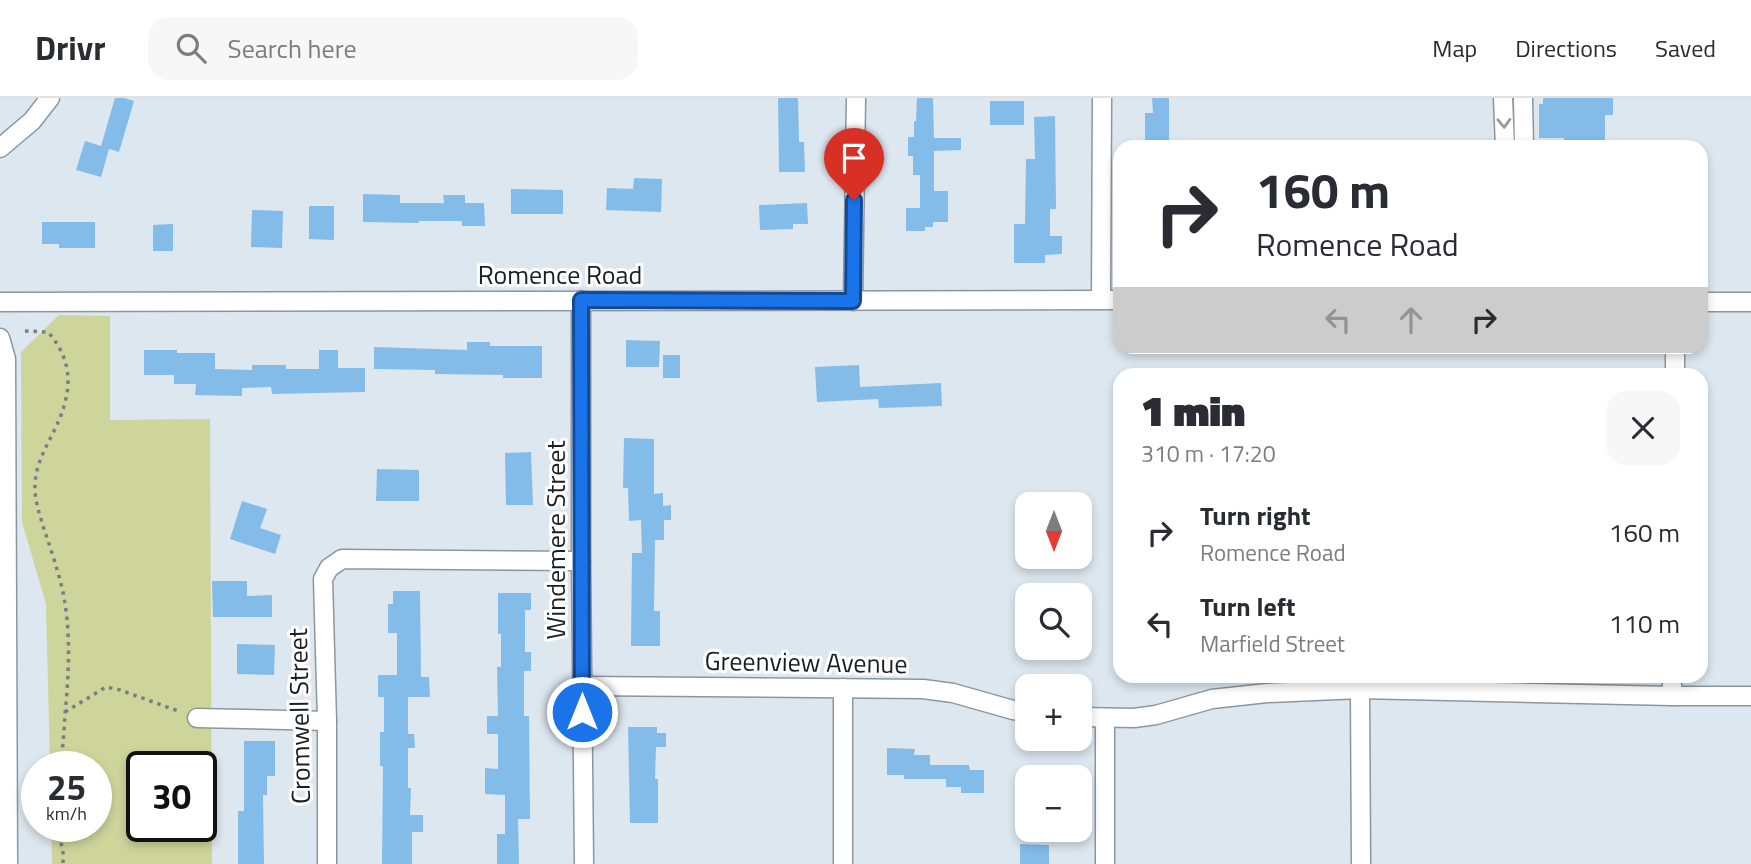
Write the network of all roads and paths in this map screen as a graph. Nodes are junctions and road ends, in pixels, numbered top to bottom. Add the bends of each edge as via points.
1 (50, 98) edge
2 (856, 98) edge
3 (1102, 98) edge
4 (1503, 98) edge
5 (1522, 98) edge
6 (1505, 140) edge
7 (1524, 140) edge
8 (0, 148) edge
9 (581, 300) junction
10 (1101, 300) junction
11 (1113, 300) edge
12 (853, 301) junction
13 (0, 302) edge
14 (1708, 302) edge
15 (1751, 302) edge
16 (25, 331) dead end
17 (0, 338) edge
18 (581, 561) junction
19 (1672, 683) edge
20 (582, 686) junction
21 (843, 688) junction
22 (1360, 689) junction
23 (1672, 696) junction
24 (1751, 696) edge
25 (1015, 710) edge
26 (65, 712) junction
27 (197, 718) joint
28 (1092, 718) edge
29 (1105, 719) junction
30 (327, 721) junction
31 (61, 751) edge
32 (60, 842) edge
33 (8, 864) edge
34 (62, 864) edge
35 (327, 864) edge
36 (584, 864) edge
37 (843, 864) edge
38 (1105, 864) edge
39 (1361, 864) edge

1 - 8 street via 32,121
2 - 12 street
3 - 10 street
4 -> 6 street
5 - 7 street
9 - 12 street, Romence Road
9 - 13 street, Romence Road
9 - 18 street, Windemere Street
10 - 11 street, Romence Road
10 - 12 street, Romence Road
14 - 15 street
16 - 26 path via 48,332 67,362 64,409 39,459 35,485 67,622
17 - 33 street via 6,359
18 - 20 street, Windemere Street
18 - 30 street, Cromwell Street via 342,559 323,579
19 - 23 street
20 - 21 street, Greenview Avenue
20 - 36 street, Windemere Street
21 - 25 street, Greenview Avenue via 923,689
21 - 37 street
22 - 23 street
22 - 29 street via 1212,699 1156,715
22 - 39 street
23 - 24 street
26 - 27 path via 106,687
26 - 31 path
27 - 30 street
28 - 29 street
29 - 38 street
30 - 35 street, Cromwell Street
32 - 34 path

